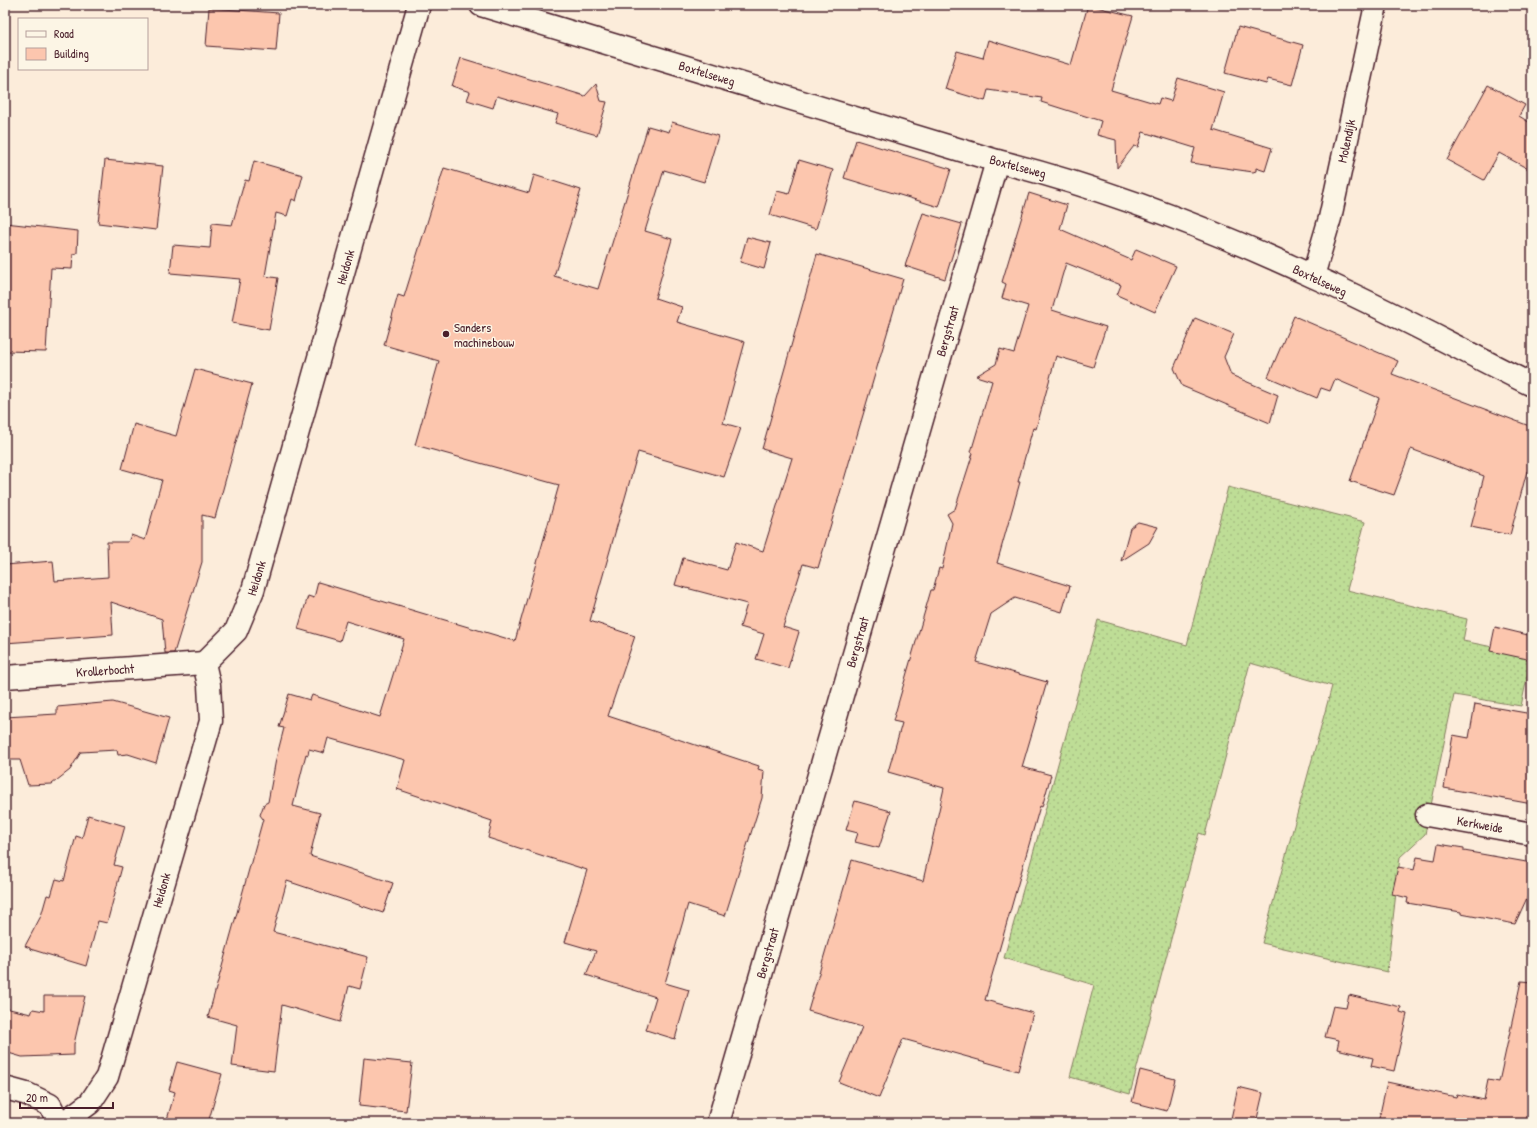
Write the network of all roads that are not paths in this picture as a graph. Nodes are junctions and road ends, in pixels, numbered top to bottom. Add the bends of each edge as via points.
1 (419, 5) edge
2 (481, 5) edge
3 (1376, 5) edge
4 (997, 161) junction
5 (1313, 276) junction
6 (1532, 385) edge
7 (204, 663) junction
8 (5, 677) edge
9 (1427, 815) dead end
10 (1532, 834) edge
11 (5, 1088) edge
12 (59, 1123) edge
13 (63, 1123) edge
14 (718, 1123) edge

1 - 7 street, Heidonk via 253,590 236,631
2 - 4 street, Boxtelseweg
3 - 5 street, Molendijk via 1330,218
4 - 5 street, Boxtelseweg via 1056,176 1195,225
4 - 14 street, Bergstraat
5 - 6 street, Boxtelseweg
7 - 8 street, Krollerbocht
7 - 13 street, Heidonk via 209,685 211,721 107,1077 90,1103
9 - 10 street, Kerkweide
11 - 12 street via 27,1094 50,1105

